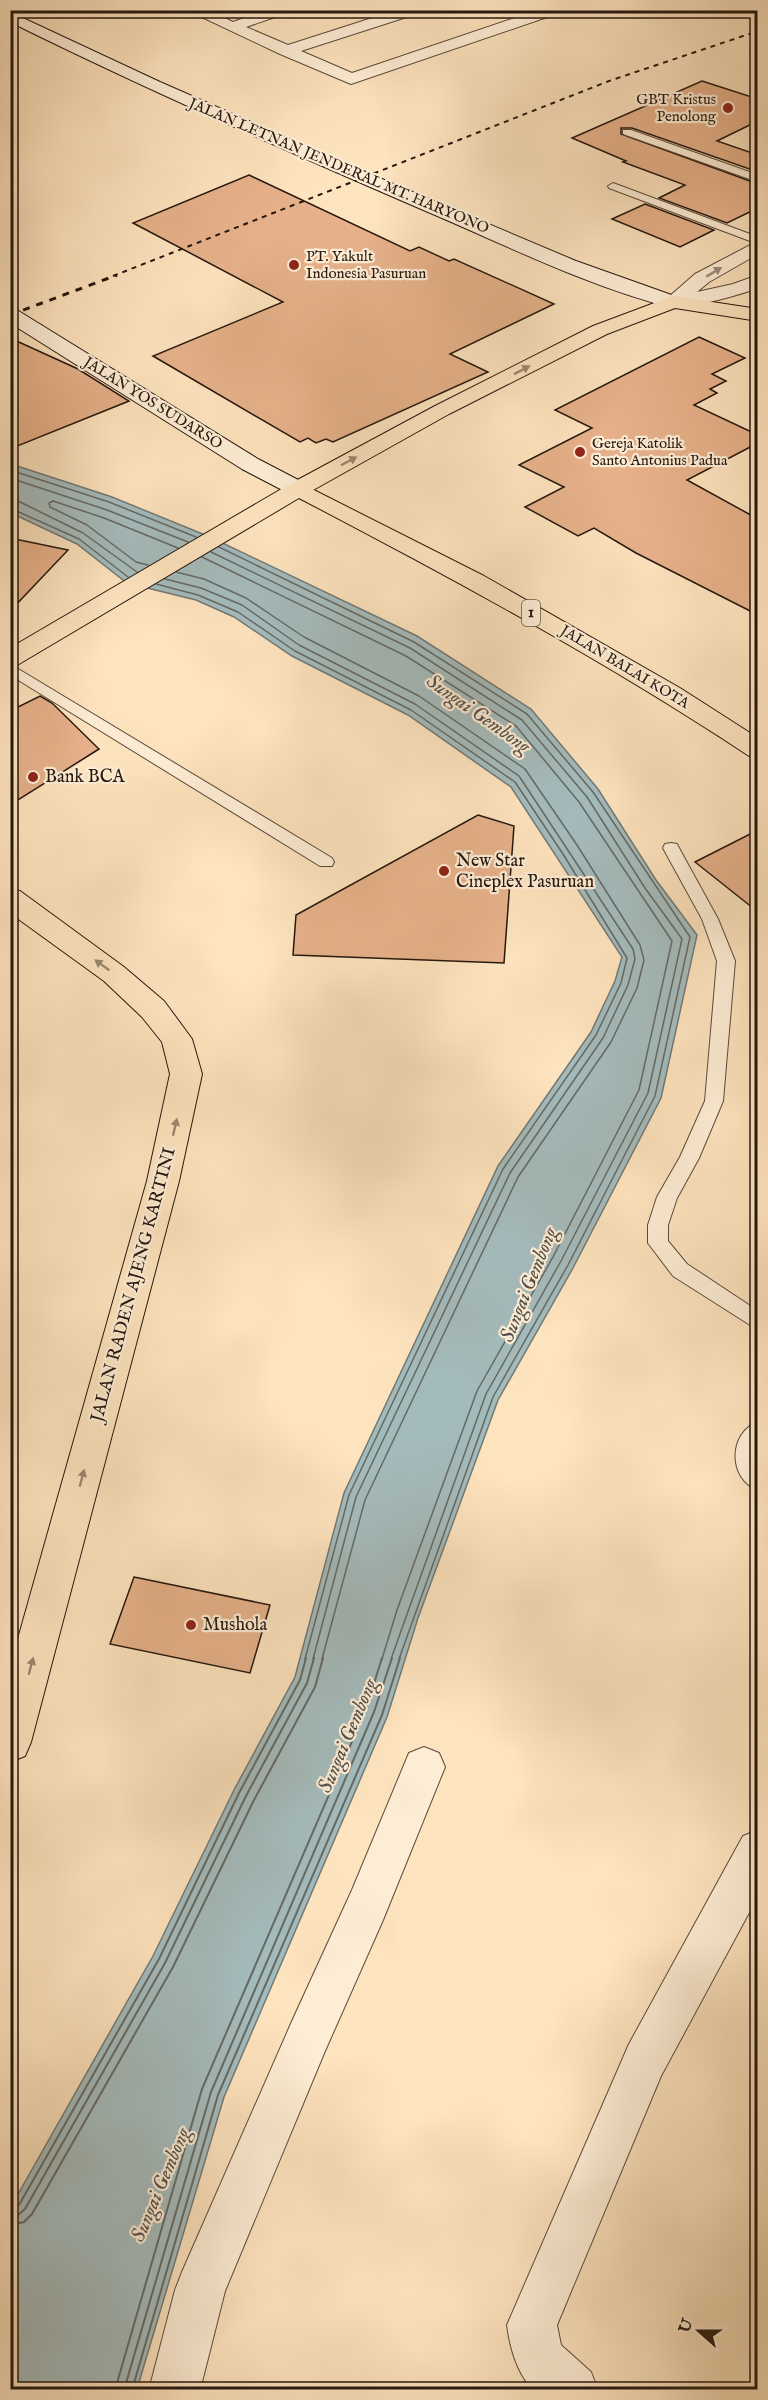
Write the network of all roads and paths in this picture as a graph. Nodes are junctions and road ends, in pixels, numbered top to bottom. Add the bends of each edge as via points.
1 (194, 10) edge
2 (282, 10) edge
3 (414, 10) edge
4 (554, 10) edge
5 (10, 16) edge
6 (232, 27) junction
7 (286, 51) junction
8 (627, 132) dead end
9 (758, 179) edge
10 (613, 186) dead end
11 (758, 241) edge
12 (758, 246) edge
13 (758, 281) edge
14 (673, 302) junction
15 (10, 314) edge
16 (758, 315) edge
17 (298, 489) junction
18 (10, 659) edge
19 (10, 668) edge
20 (758, 750) edge
21 (671, 848) dead end
22 (326, 862) dead end
23 (10, 898) edge
24 (758, 1322) edge
25 (758, 1431) edge
26 (758, 1481) edge
27 (10, 1742) edge
28 (424, 1767) dead end
29 (758, 1851) edge
30 (174, 2390) edge
31 (573, 2390) edge

1 - 6 street
2 - 6 street
3 - 7 street
4 - 7 street via 355,78
5 - 14 street, JALAN LETNAN JENDERAL MT. HARYONO via 101,62 366,178 603,280
6 - 7 street
8 - 9 lane
10 - 11 lane
14 -> 12 street via 702,278
13 - 14 street
14 - 16 main road
17 -> 14 main road via 600,330
15 - 17 street, JALAN YOS SUDARSO via 250,464
17 - 18 main road
17 - 20 main road, JALAN BALAI KOTA / 1 via 476,581 671,693
19 - 22 lane
21 - 24 lane via 710,919 726,960 714,1101 667,1197 658,1225 658,1242 680,1270
27 -> 23 main road, JALAN RADEN AJENG KARTINI via 163,1181 186,1074 177,1039 153,1009 114,974
25 - 26 lane via 746,1450 747,1470
28 - 30 street via 200,2290
29 - 31 street via 645,2060 532,2325 534,2346 543,2366

